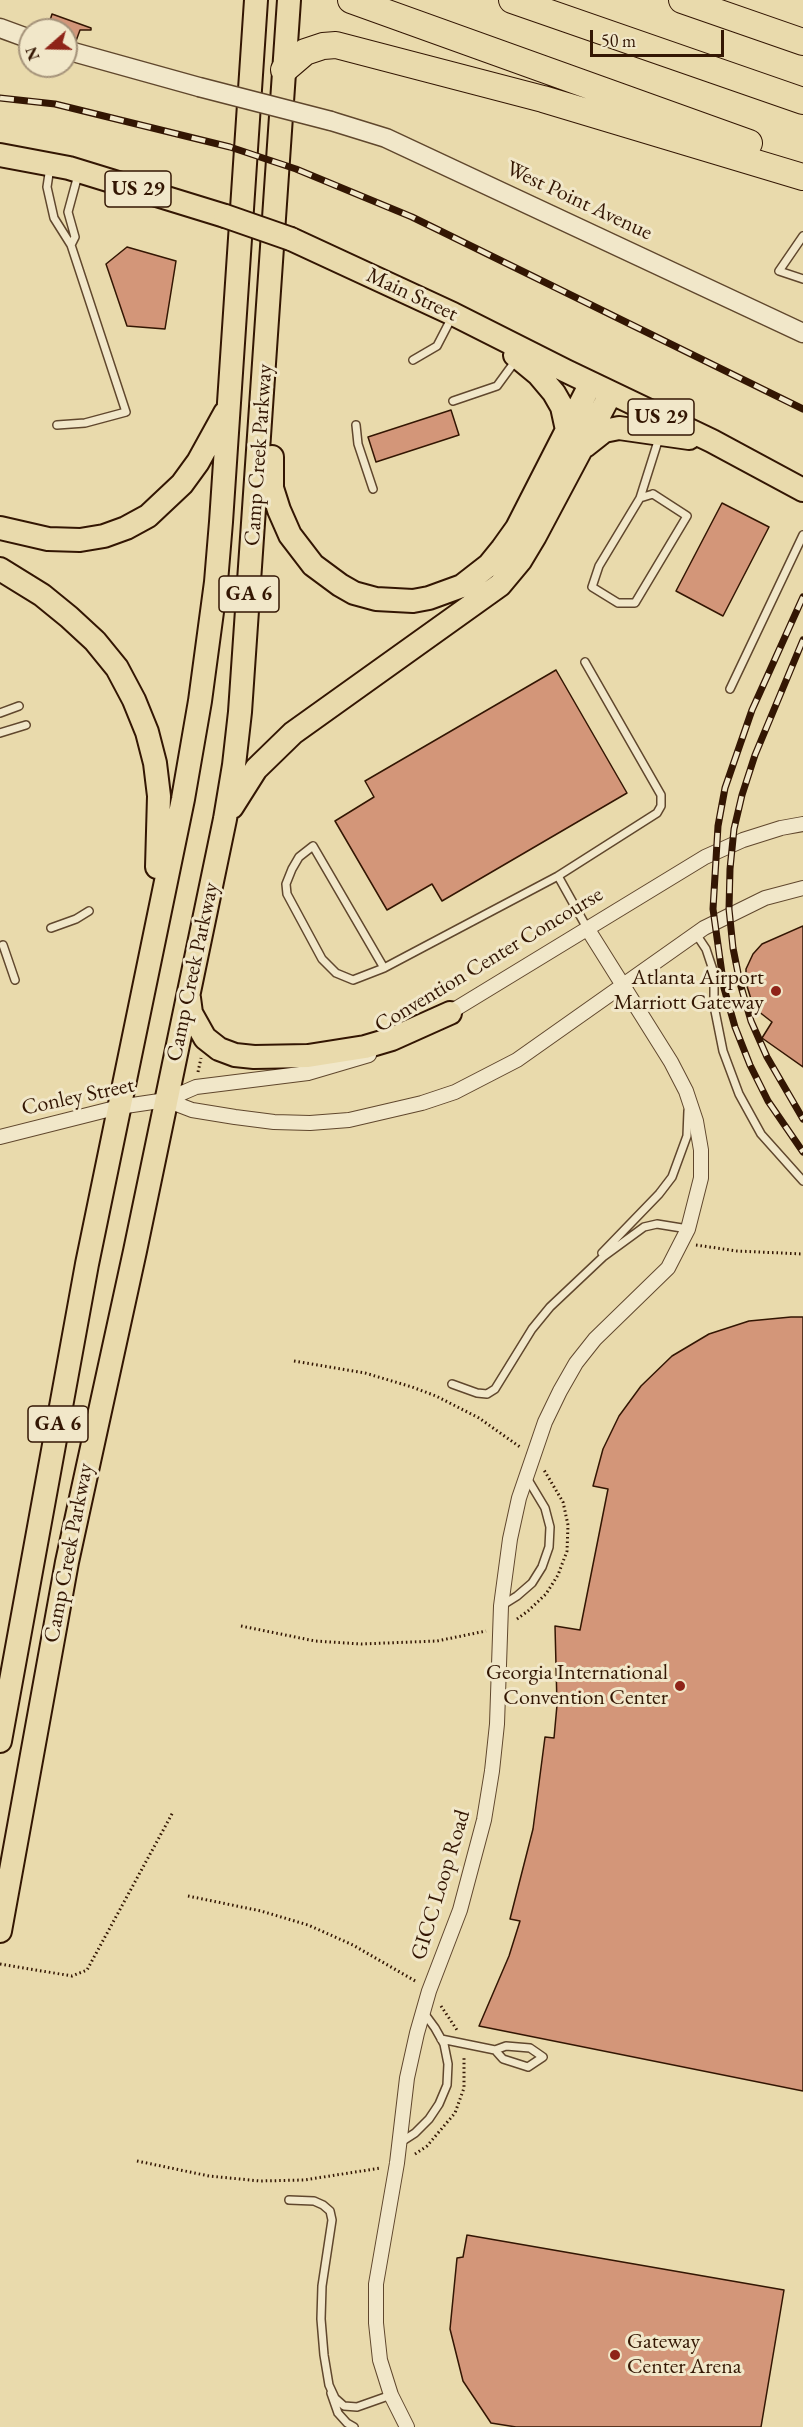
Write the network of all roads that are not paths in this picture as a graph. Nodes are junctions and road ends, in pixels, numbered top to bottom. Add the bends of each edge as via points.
1 (256, 0) edge
2 (289, 0) edge
3 (351, 0) edge
4 (512, 0) edge
5 (682, 0) edge
6 (0, 28) edge
7 (18, 35) edge
8 (803, 42) edge
9 (78, 53) edge
10 (284, 70) junction
11 (803, 101) edge
12 (0, 155) edge
13 (803, 163) edge
14 (51, 164) junction
15 (79, 171) junction
16 (803, 177) edge
17 (803, 236) edge
18 (71, 245) junction
19 (803, 279) edge
20 (453, 314) junction
21 (481, 328) junction
22 (803, 333) edge
23 (518, 357) junction
24 (413, 360) dead end
25 (265, 369) junction
26 (601, 388) junction
27 (453, 401) dead end
28 (229, 406) junction
29 (57, 425) dead end
30 (357, 425) dead end
31 (567, 430) junction
32 (660, 434) junction
33 (712, 441) junction
34 (578, 452) junction
35 (373, 489) dead end
36 (803, 490) edge
37 (640, 498) junction
38 (0, 528) edge
39 (803, 535) edge
40 (0, 570) edge
41 (585, 662) dead end
42 (730, 689) dead end
43 (20, 706) dead end
44 (0, 713) edge
45 (26, 725) dead end
46 (0, 733) edge
47 (225, 819) junction
48 (803, 824) edge
49 (558, 876) junction
50 (803, 888) edge
51 (89, 911) dead end
52 (51, 928) dead end
53 (587, 928) junction
54 (696, 934) junction
55 (3, 945) dead end
56 (151, 954) junction
57 (384, 968) junction
58 (15, 980) dead end
59 (622, 986) junction
60 (188, 994) junction
61 (450, 1013) junction
62 (686, 1091) junction
63 (166, 1100) junction
64 (119, 1107) junction
65 (0, 1137) edge
66 (803, 1181) edge
67 (688, 1229) junction
68 (574, 1282) junction
69 (452, 1384) dead end
70 (525, 1476) junction
71 (501, 1606) junction
72 (0, 1741) edge
73 (0, 1931) edge
74 (423, 2012) junction
75 (441, 2039) junction
76 (495, 2050) junction
77 (399, 2144) junction
78 (289, 2200) dead end
79 (329, 2385) junction
80 (391, 2395) junction
81 (354, 2427) edge
82 (407, 2427) edge

1 - 28 main road, Camp Creek Parkway / GA 6
2 - 10 main road, Camp Creek Parkway / GA 6
3 - 13 highway
4 - 11 highway
5 - 8 highway
6 - 7 street
9 - 22 street, West Point Avenue, bridge via 386,138
10 - 16 highway via 305,52 336,45 543,99
10 - 25 main road, Camp Creek Parkway / GA 6
12 - 14 main road, Main Street / US 29
14 - 15 main road, Main Street / US 29
14 - 18 lane via 47,187 54,218
15 - 18 lane via 68,212 75,237
15 - 20 main road, Main Street / US 29, bridge via 291,239
17 - 19 lane via 779,271
18 - 29 lane via 126,412 85,423
20 - 21 main road, Main Street / US 29
20 - 24 lane via 437,346
21 - 23 main road
21 - 26 main road, Main Street / US 29
23 - 27 lane via 497,386
23 - 31 main road via 555,393
25 - 31 main road via 271,405 272,488 290,535 327,577 354,593 376,599 413,601 446,593 489,565 517,528
25 - 47 main road, Camp Creek Parkway / GA 6 via 240,712
26 - 31 main road
26 - 33 main road, Main Street / US 29
26 - 34 main road
28 - 38 main road via 182,484 148,516 126,528 80,540 48,539
28 - 56 main road, Camp Creek Parkway / GA 6 via 207,650 191,758
30 - 35 lane via 358,444
32 - 33 main road
32 - 34 main road via 619,428 604,431
32 - 37 lane
33 - 36 main road, Main Street / US 29
34 - 47 main road via 535,536 500,585 293,733 256,769
37 - 37 lane via 653,494 687,516 635,603 618,603 592,587 599,566
39 - 42 lane
40 - 56 main road via 42,596 95,641 117,668 147,732 159,796
41 - 49 lane via 661,795 661,806 657,813
43 - 44 lane
45 - 46 lane
47 - 60 main road, Camp Creek Parkway / GA 6
48 - 53 street, Convention Center Concourse via 743,840 705,857
49 - 53 lane
49 - 57 lane
50 - 54 street via 765,898
51 - 52 lane
53 - 59 street, GICC Loop Road
53 - 61 street, Convention Center Concourse
54 - 59 street
54 - 66 lane via 714,973 714,1005 723,1051 739,1094 761,1134
55 - 58 lane
56 - 64 main road, Camp Creek Parkway / GA 6
57 - 57 lane via 353,980 336,974 322,958 286,894 292,869 313,846
59 - 62 street, GICC Loop Road
59 - 63 street via 517,1060 486,1077 454,1092 386,1113 340,1120 274,1122 192,1110
60 - 61 main road via 191,1013 205,1038 219,1049 254,1057 308,1056 365,1047 411,1032
60 - 63 main road, Camp Creek Parkway / GA 6
61 - 63 street, Convention Center Concourse via 395,1043 337,1066 195,1088
62 - 67 street, GICC Loop Road via 701,1150 701,1178
62 - 68 lane via 687,1136 672,1177
63 - 64 street, Conley Street
63 - 73 main road, Camp Creek Parkway / GA 6 via 67,1562
64 - 65 street, Conley Street
64 - 72 main road, Camp Creek Parkway / GA 6
67 - 68 lane via 657,1224 644,1227
67 - 70 street, GICC Loop Road via 668,1268 576,1363 560,1391
68 - 69 lane via 532,1329 495,1389 477,1394
70 - 71 street, GICC Loop Road via 510,1539
70 - 71 lane via 545,1508 550,1527 549,1547 532,1582
71 - 74 street, GICC Loop Road via 496,1724 484,1820 460,1910
74 - 75 lane
74 - 77 street, GICC Loop Road via 407,2078
75 - 76 lane
75 - 77 lane via 448,2064 447,2085 429,2119
76 - 76 lane via 503,2059 528,2067 543,2057 530,2049 506,2046
77 - 80 street, GICC Loop Road via 376,2284 380,2360
78 - 79 lane via 323,2205 332,2220 321,2319
79 - 80 lane via 344,2406 357,2407
79 - 81 lane via 338,2414
80 - 82 street, GICC Loop Road

